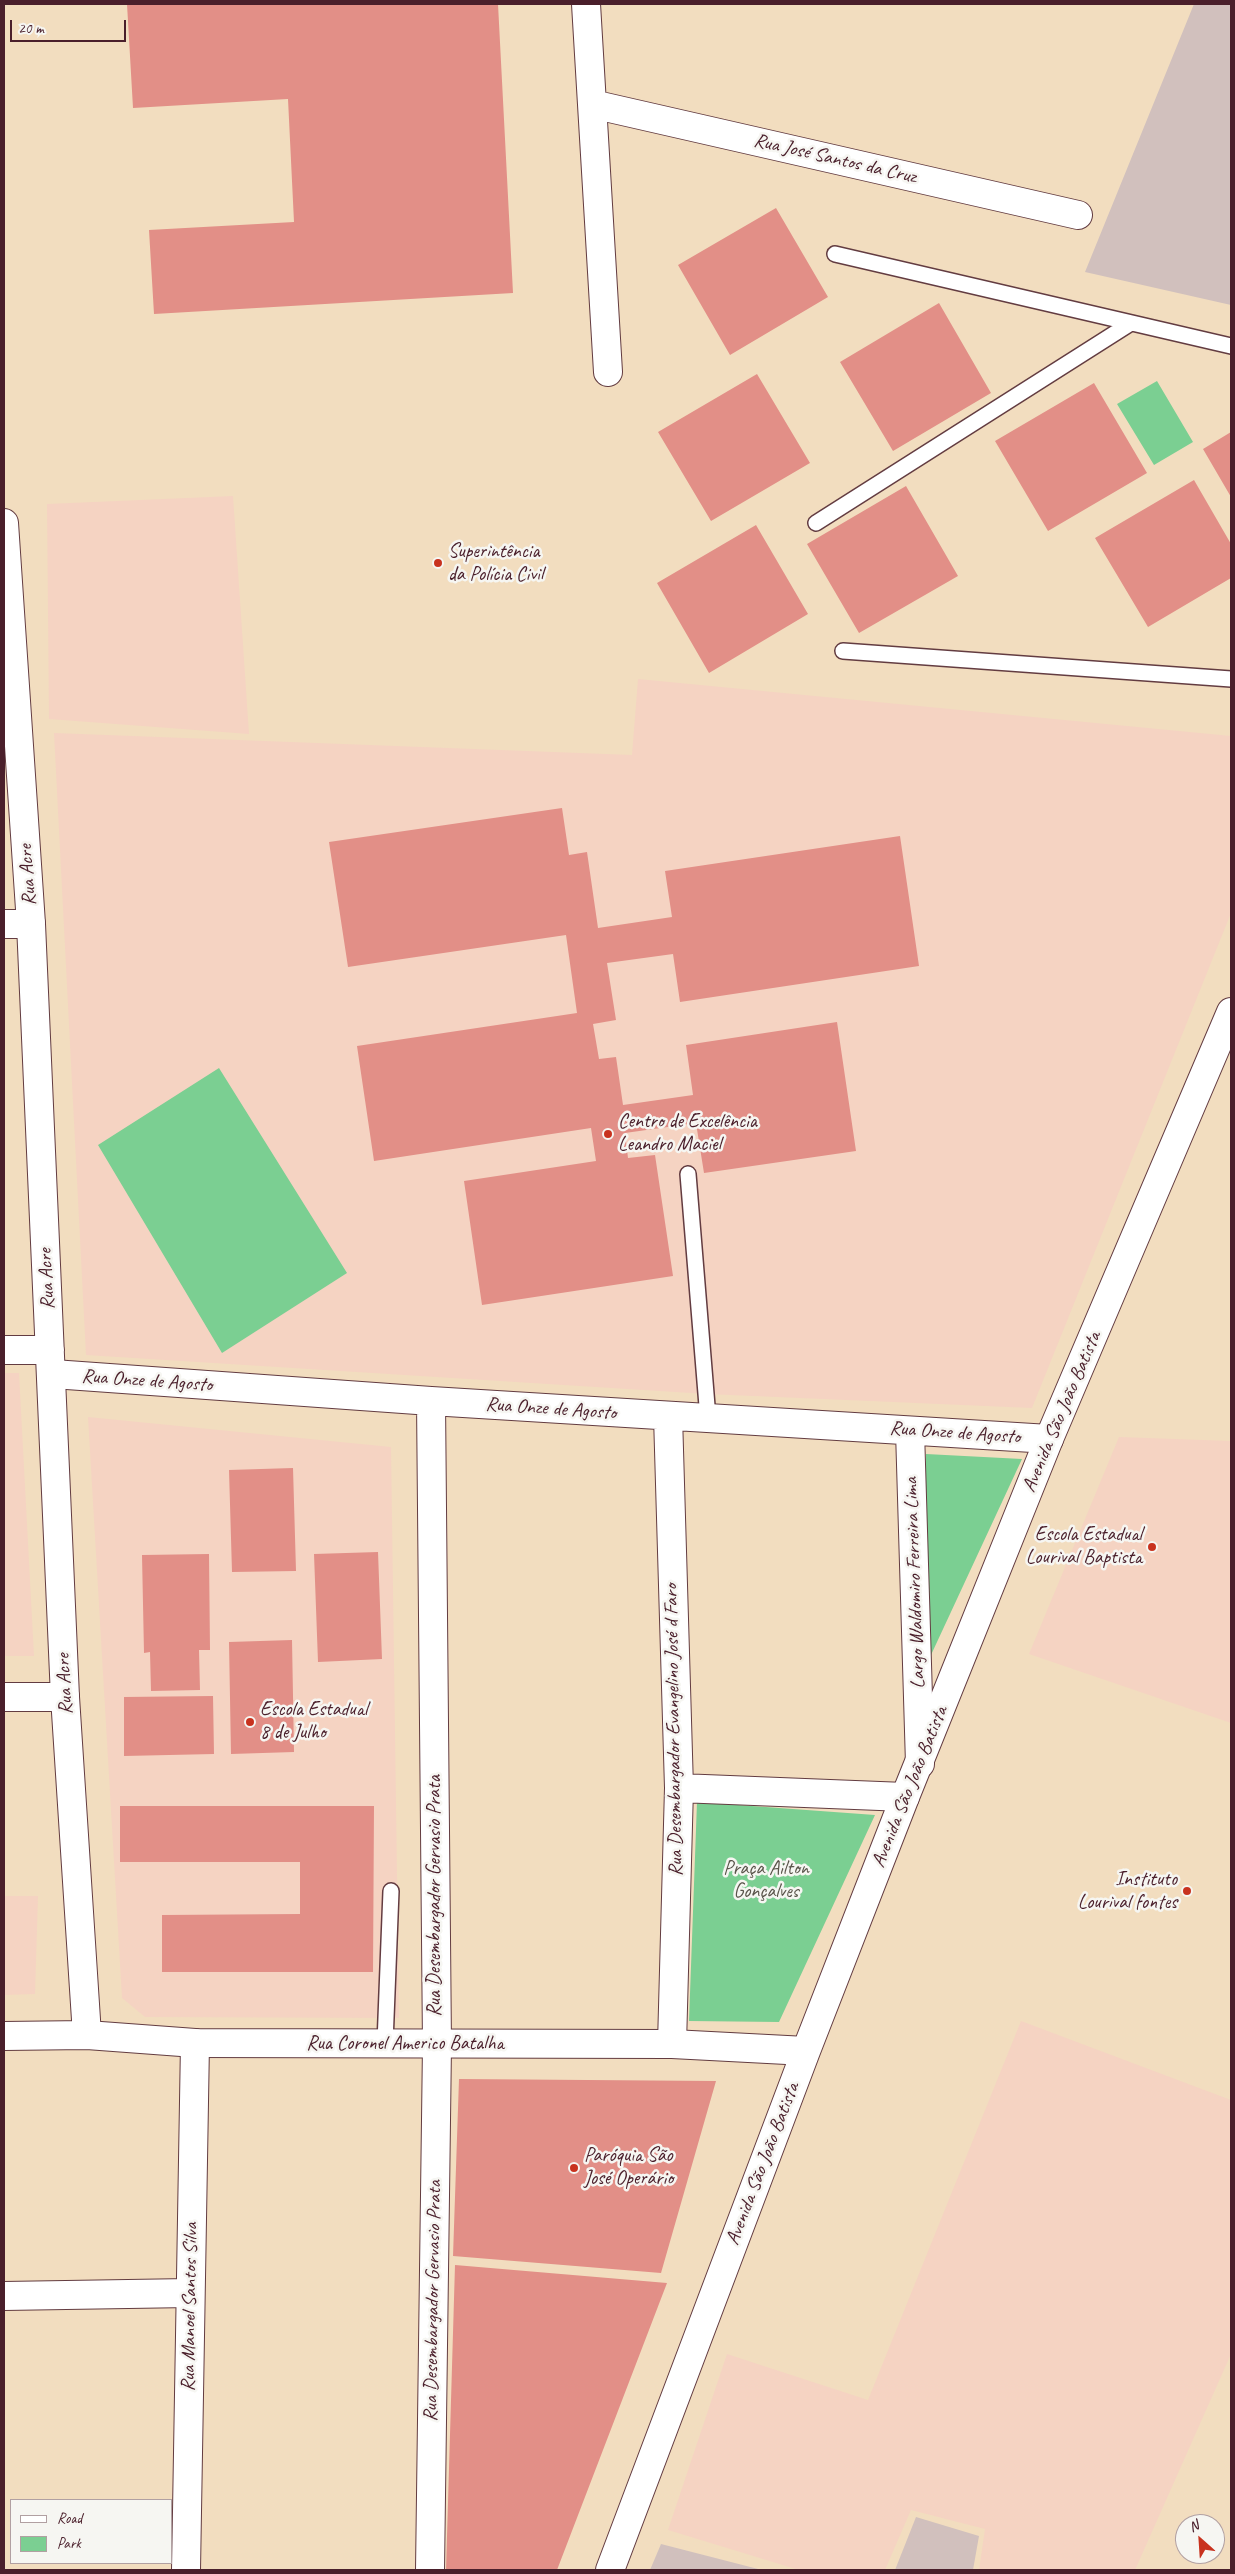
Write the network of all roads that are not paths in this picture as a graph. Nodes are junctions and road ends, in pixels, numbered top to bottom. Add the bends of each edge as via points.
1 (586, 4) edge
2 (592, 104) junction
3 (1078, 215) dead end
4 (835, 254) dead end
5 (1132, 323) junction
6 (1231, 346) edge
7 (608, 372) dead end
8 (816, 522) dead end
9 (4, 523) edge
10 (843, 651) dead end
11 (1231, 679) edge
12 (4, 924) edge
13 (32, 924) junction
14 (1231, 1012) edge
15 (688, 1174) dead end
16 (4, 1350) edge
17 (51, 1362) junction
18 (431, 1402) junction
19 (668, 1416) junction
20 (708, 1418) junction
21 (910, 1431) junction
22 (1049, 1439) junction
23 (4, 1696) edge
24 (65, 1697) junction
25 (920, 1765) junction
26 (679, 1788) junction
27 (906, 1798) junction
28 (391, 1891) dead end
29 (87, 2035) junction
30 (4, 2036) edge
31 (195, 2043) junction
32 (386, 2043) junction
33 (672, 2044) junction
34 (436, 2045) junction
35 (806, 2050) junction
36 (190, 2293) junction
37 (4, 2296) edge
38 (186, 2570) edge
39 (430, 2570) edge
40 (610, 2570) edge

1 - 2 street
2 - 3 street, Rua José Santos da Cruz
2 - 7 street
4 - 5 lane
5 - 6 lane
5 - 8 lane
9 - 13 street, Rua Acre
10 - 11 lane
12 - 13 street
13 - 17 street, Rua Acre
14 - 22 street, Avenida São João Batista
15 - 20 lane
16 - 17 street, Rua Onze de Agosto
17 - 18 street, Rua Onze de Agosto
17 - 24 street, Rua Acre
18 - 19 street, Rua Onze de Agosto
18 - 34 street, Rua Desembargador Gervasio Prata
19 - 20 street, Rua Onze de Agosto
19 - 26 street, Rua Desembargador Evangelino José d Faro
20 - 21 street, Rua Onze de Agosto
21 - 22 street, Rua Onze de Agosto
21 - 25 street, Largo Waldomiro Ferreira Lima
22 - 25 street, Avenida São João Batista
23 - 24 street
24 - 29 street, Rua Acre
25 - 27 street, Avenida São João Batista
26 - 27 street
26 - 33 street, Rua Desembargador Evangelino José d Faro
27 - 35 street, Avenida São João Batista
28 - 32 lane
29 - 30 street, Rua Coronel Americo Batalha
29 - 31 street, Rua Coronel Americo Batalha
31 - 32 street, Rua Coronel Americo Batalha
31 - 36 street, Rua Manoel Santos Silva
32 - 34 street, Rua Coronel Americo Batalha
33 - 34 street, Rua Coronel Americo Batalha
33 - 35 street, Rua Coronel Americo Batalha
34 - 39 street, Rua Desembargador Gervasio Prata
35 - 40 street, Avenida São João Batista
36 - 37 street
36 - 38 street, Rua Manoel Santos Silva

